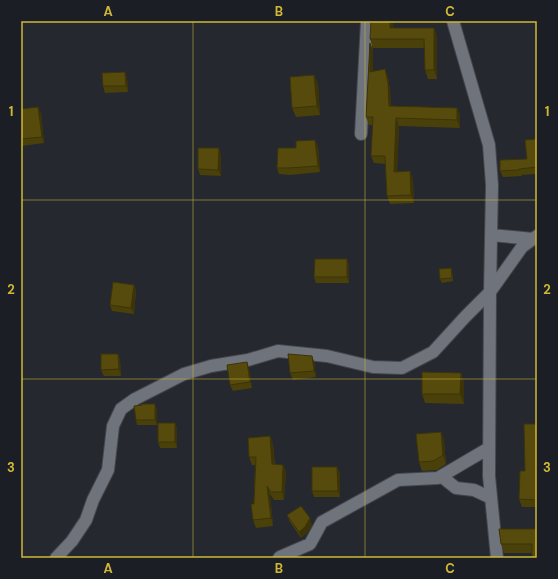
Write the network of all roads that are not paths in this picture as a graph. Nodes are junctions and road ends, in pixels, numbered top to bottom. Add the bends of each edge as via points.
1 (367, 21) edge
2 (453, 21) edge
3 (361, 134) dead end
4 (491, 235) junction
5 (535, 238) edge
6 (490, 292) junction
7 (489, 448) junction
8 (441, 476) junction
9 (491, 498) junction
10 (56, 558) edge
11 (279, 558) edge
12 (497, 558) edge

1 - 3 street
2 - 4 street via 489,145 492,185
4 - 5 street
4 - 6 street
5 - 6 street via 522,247
6 - 7 street
6 - 10 street via 433,352 402,368 373,367 327,356 278,351 184,374 135,399 121,409 113,426 108,470 86,520 72,541
7 - 8 street
7 - 9 street
8 - 9 street via 456,488 474,490
8 - 11 street via 398,480 322,522 310,544
9 - 12 street

